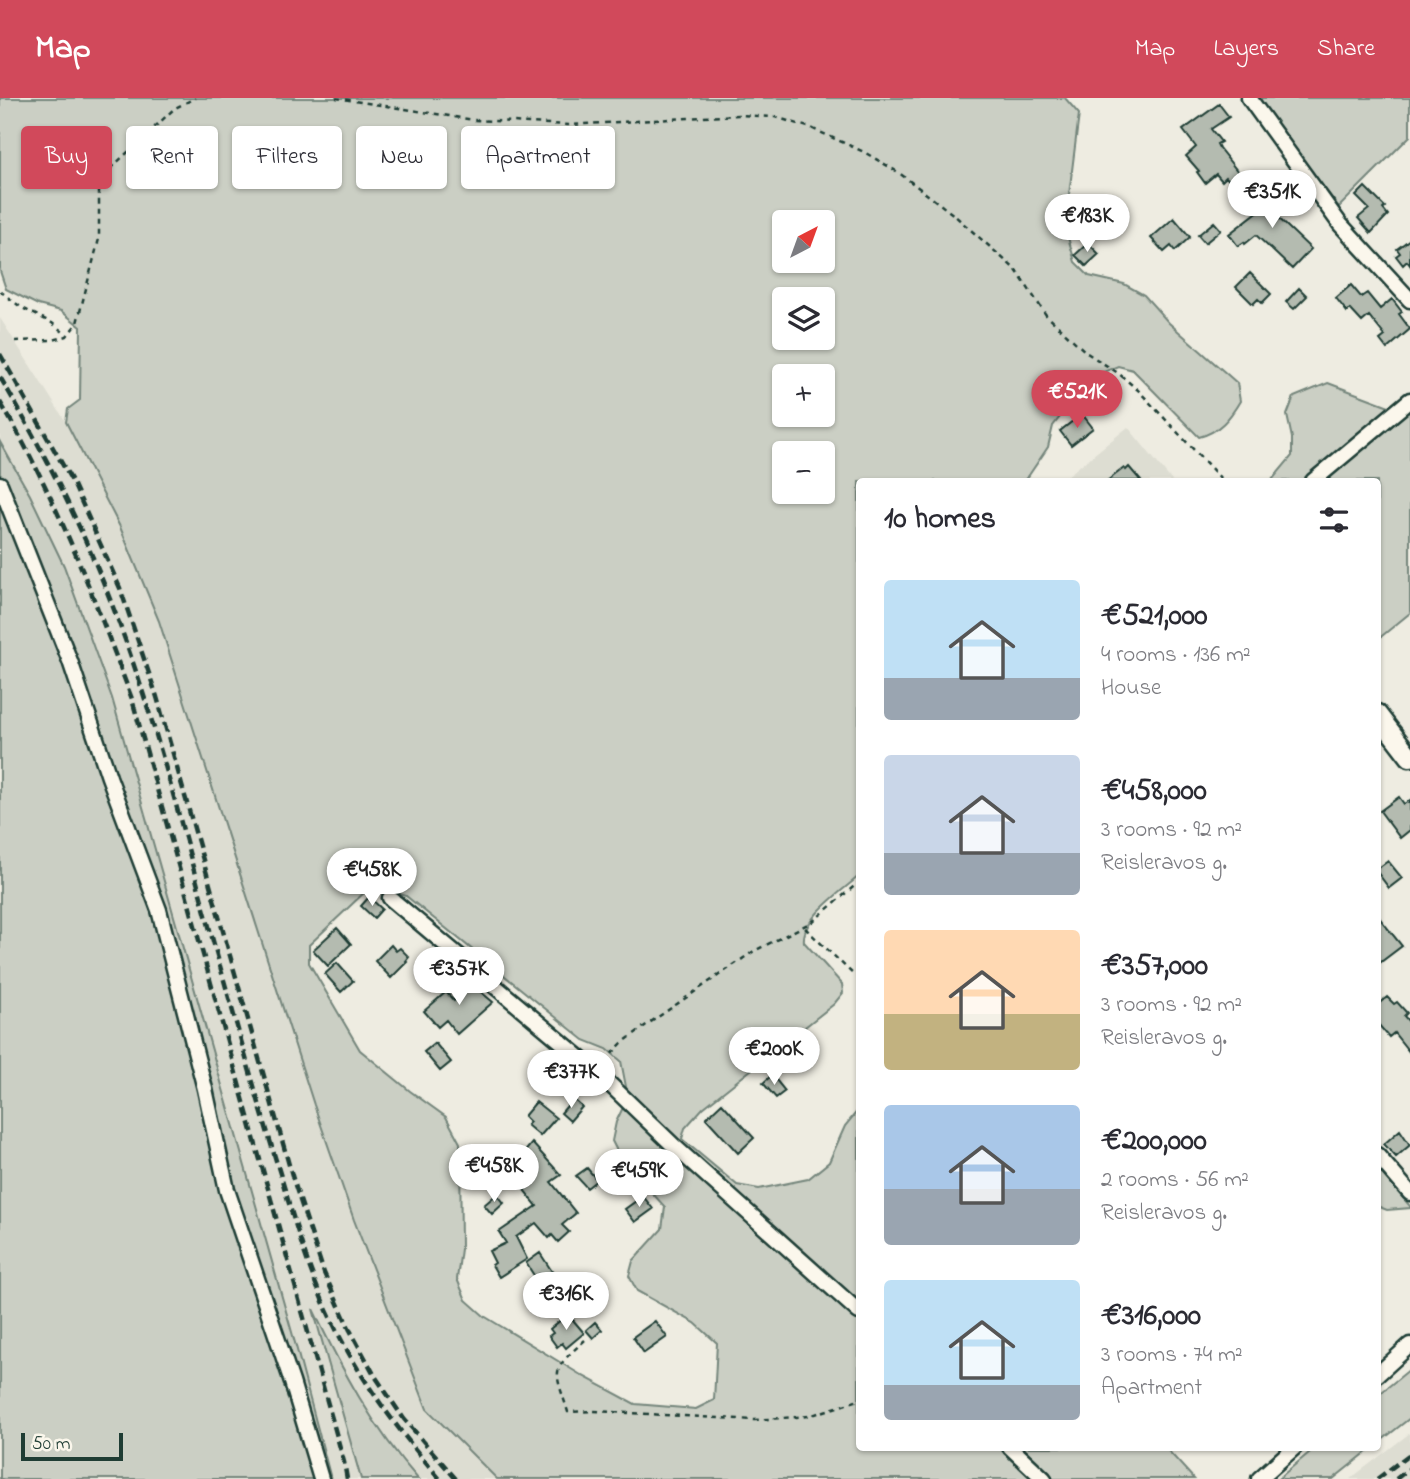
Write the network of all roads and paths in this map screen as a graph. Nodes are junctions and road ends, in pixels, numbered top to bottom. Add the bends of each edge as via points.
1 (195, 98) edge
2 (335, 98) edge
3 (1250, 98) edge
4 (0, 292) edge
5 (1410, 300) edge
6 (67, 336) junction
7 (15, 341) dead end
8 (1410, 400) edge
9 (1220, 478) edge
10 (1317, 478) edge
11 (0, 484) edge
12 (1381, 719) edge
13 (1410, 757) edge
14 (856, 884) edge
15 (390, 898) dead end
16 (804, 927) junction
17 (855, 976) dead end
18 (596, 1072) junction
19 (1381, 1160) edge
20 (1410, 1193) edge
21 (856, 1309) edge
22 (584, 1340) dead end
23 (1410, 1345) edge
24 (1381, 1371) edge
25 (856, 1401) edge
26 (1014, 1451) edge
27 (1290, 1451) edge
28 (321, 1479) edge
29 (1044, 1479) edge
30 (1259, 1479) edge

1 - 6 path via 175,108 99,185 99,239 77,323
2 - 9 path via 474,120 569,125 738,115 775,117 811,128 898,172 954,215 1016,270 1046,315 1087,353 1138,390
3 - 5 street via 1340,223
4 - 6 path
6 - 7 path
8 - 10 street
11 - 28 street via 70,661 159,910 227,1191
12 - 13 main road
14 - 16 path
15 - 18 street
16 - 17 path
16 - 18 path via 754,951 645,1026
18 - 21 street
19 - 20 street
22 - 25 path via 559,1364 557,1372 568,1412 755,1420 809,1416
23 - 24 street
26 - 29 street
27 - 30 street

